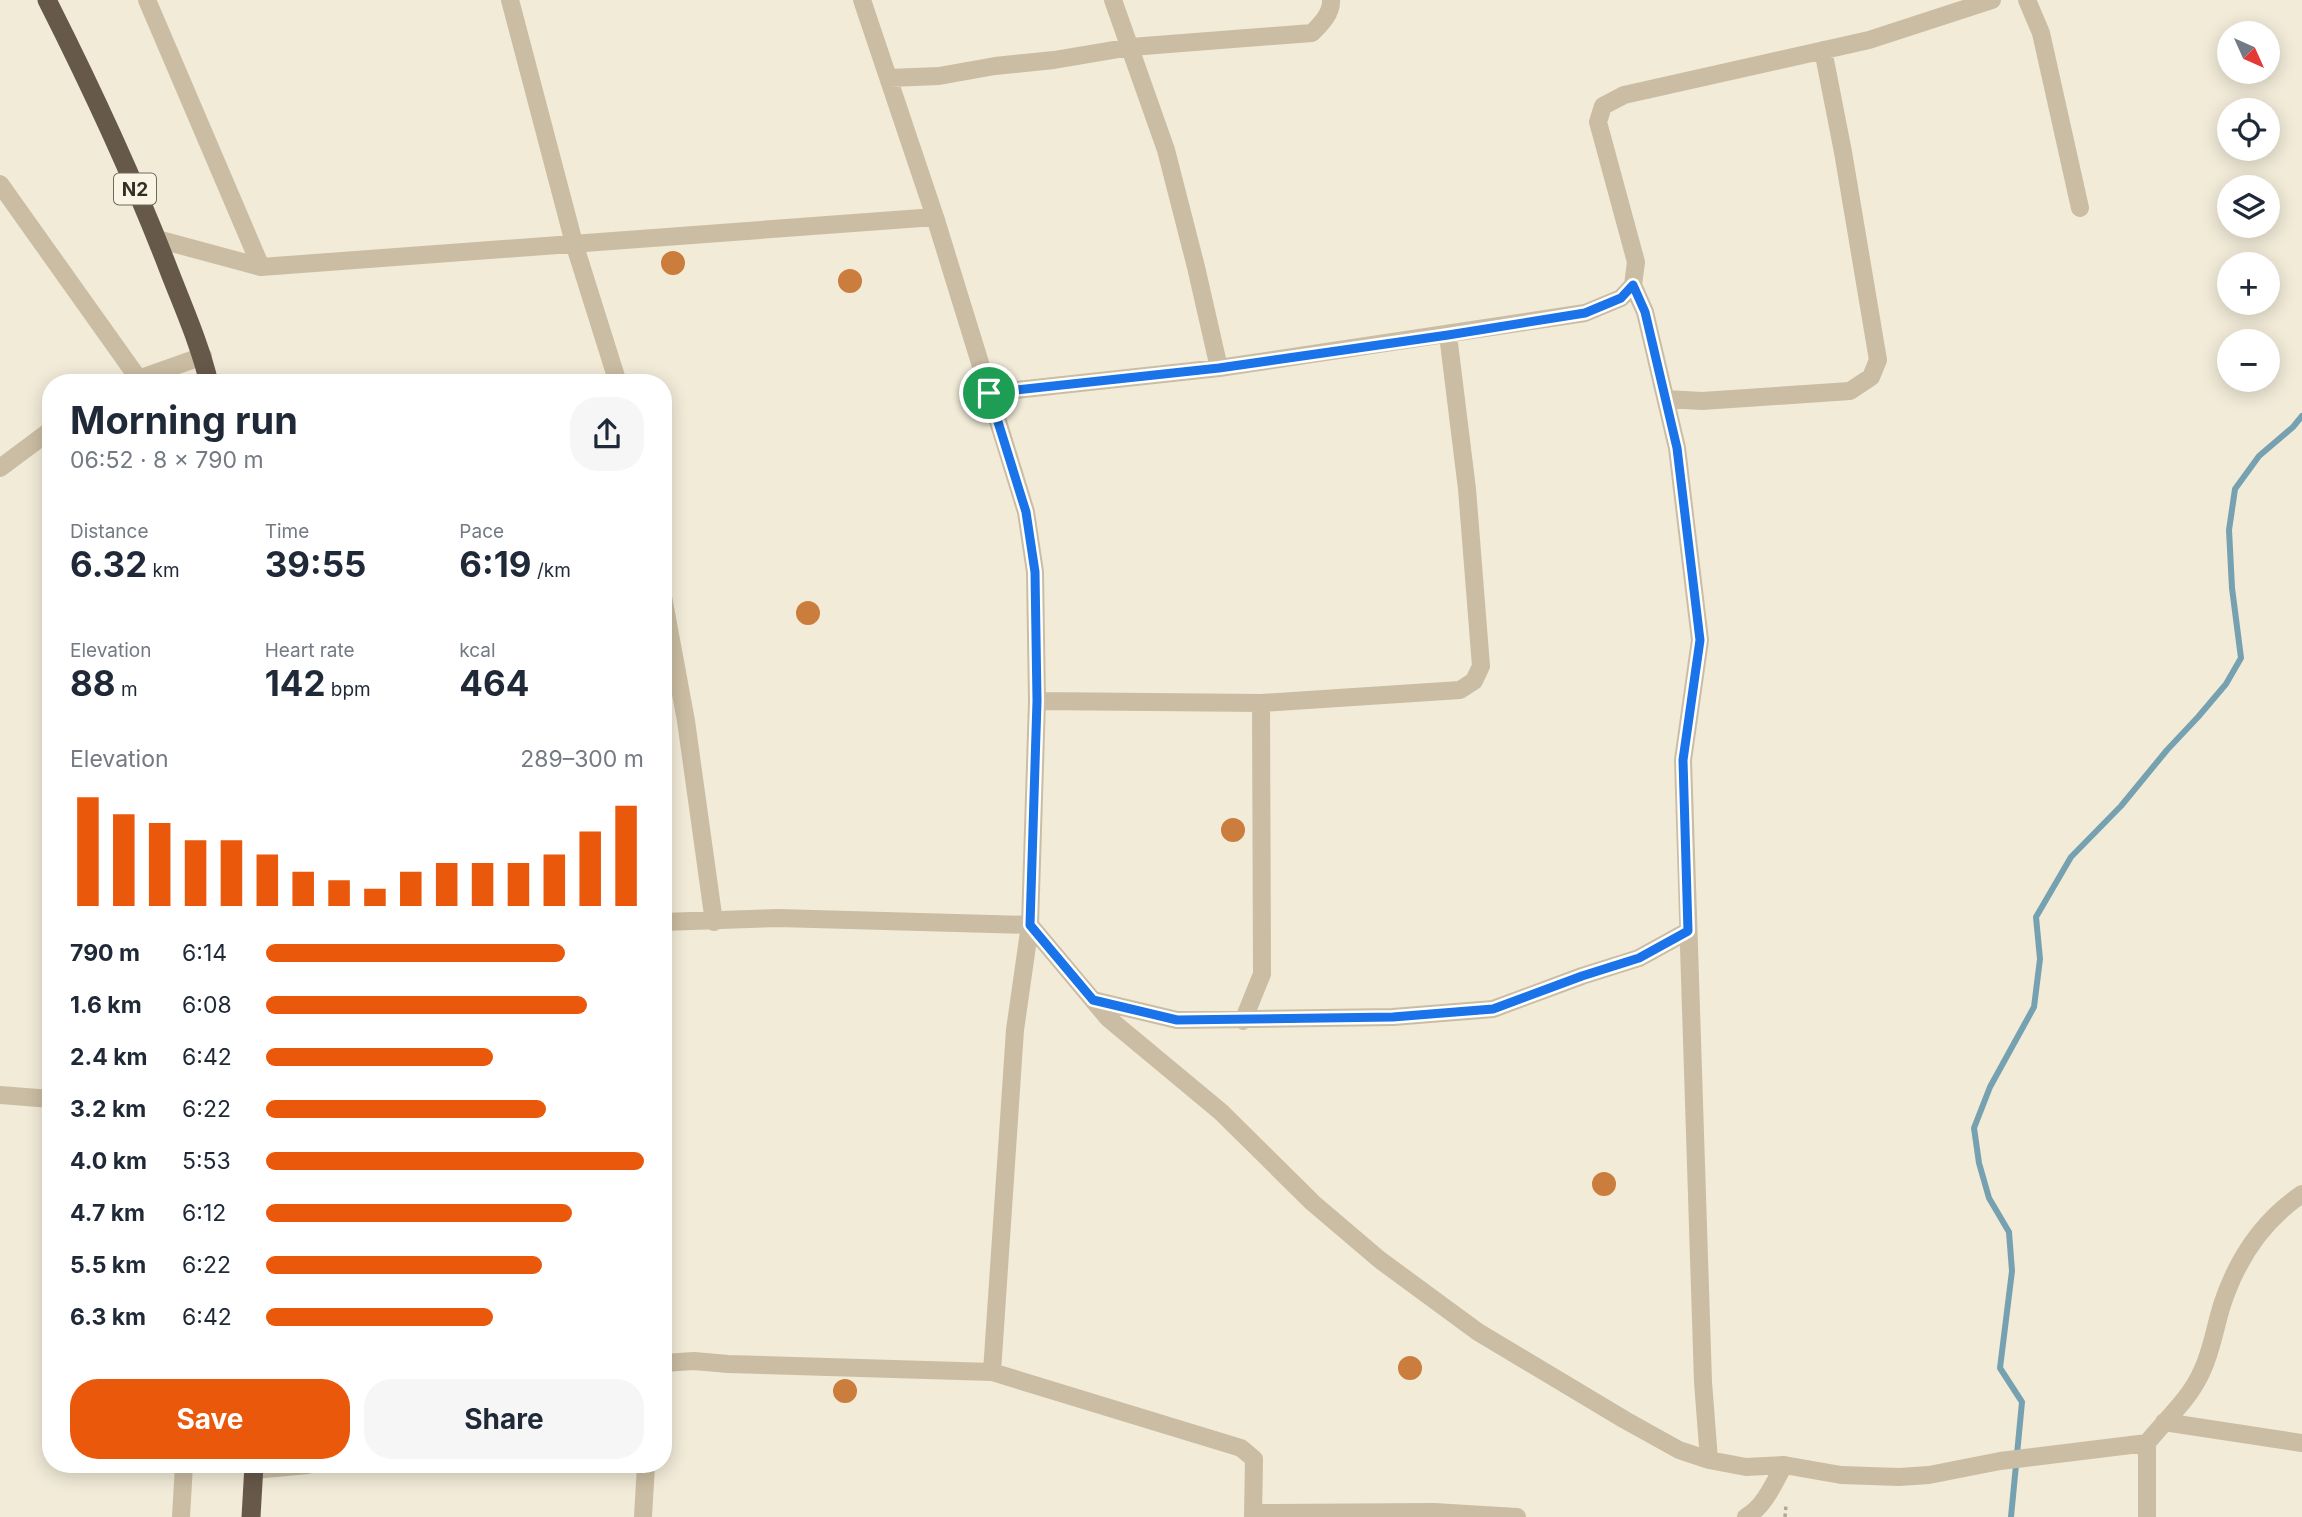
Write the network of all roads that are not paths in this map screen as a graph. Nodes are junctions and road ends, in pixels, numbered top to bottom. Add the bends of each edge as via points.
1 (47, 0) edge
2 (147, 0) edge
3 (510, 0) edge
4 (862, 0) edge
5 (1114, 0) edge
6 (1331, 0) edge
7 (1992, 0) edge
8 (2027, 0) edge
9 (1131, 47) junction
10 (1823, 50) junction
11 (889, 78) junction
12 (0, 184) edge
13 (2080, 208) dead end
14 (935, 217) junction
15 (157, 239) junction
16 (574, 243) junction
17 (261, 267) junction
18 (1633, 285) junction
19 (1448, 335) junction
20 (203, 356) junction
21 (1219, 368) junction
22 (129, 374) edge
23 (155, 374) edge
24 (207, 374) edge
25 (615, 374) edge
26 (989, 393) junction
27 (1666, 399) junction
28 (42, 437) edge
29 (0, 468) edge
30 (672, 645) edge
31 (1037, 701) junction
32 (1261, 703) junction
33 (672, 922) edge
34 (714, 922) junction
35 (1030, 925) junction
36 (1688, 931) junction
37 (1093, 1000) junction
38 (1243, 1021) junction
39 (0, 1095) edge
40 (42, 1098) edge
41 (2302, 1194) edge
42 (672, 1362) edge
43 (992, 1372) junction
44 (2164, 1422) junction
45 (2147, 1443) junction
46 (2302, 1443) edge
47 (1709, 1460) junction
48 (1784, 1465) junction
49 (184, 1473) edge
50 (254, 1473) edge
51 (646, 1473) edge
52 (1253, 1515) edge
53 (181, 1517) edge
54 (251, 1517) edge
55 (643, 1517) edge
56 (1517, 1517) edge
57 (1746, 1517) edge
58 (2147, 1517) edge

1 - 15 highway, N2 via 99,104
2 - 17 street
3 - 16 street
4 - 11 street
5 - 9 street
6 - 9 street via 1322,23 1312,33
7 - 10 street
8 - 13 street via 2041,33
9 - 11 street via 939,76
9 - 21 street via 1166,150
10 - 18 street via 1624,95 1603,106 1598,122 1636,262
10 - 27 street via 1878,360 1871,377 1850,391 1702,401
11 - 14 street
12 - 22 street
14 - 16 street
14 - 26 street
15 - 17 street
15 - 20 highway, N2
16 - 17 street
16 - 25 street
18 - 19 street via 1621,298 1585,313
18 - 27 street via 1645,312
19 - 21 street
19 - 32 street via 1467,489 1481,666 1474,681 1460,690
20 - 23 street
20 - 24 highway, N2
21 - 26 street
26 - 31 street via 1026,512 1035,572
27 - 36 street via 1677,448 1700,640 1683,760
28 - 29 street
30 - 34 street
31 - 32 street
31 - 35 street
32 - 38 street via 1262,974
33 - 34 street
34 - 35 street via 778,918
35 - 37 street
35 - 43 street via 1015,1030
36 - 38 street via 1639,958 1493,1009
36 - 47 street
37 - 38 street via 1177,1020
37 - 47 street via 1380,1260 1490,1339 1679,1450
39 - 40 street
41 - 44 street via 2273,1217 2244,1256 2222,1304 2202,1372
42 - 43 street
43 - 52 street via 1241,1448 1254,1459
44 - 45 street
44 - 46 street
45 - 48 street via 1899,1477 1841,1475
45 - 58 street
47 - 48 street via 1746,1467
48 - 57 street via 1755,1512
49 - 53 street
50 - 54 highway
51 - 55 street
52 - 56 street via 1434,1512

